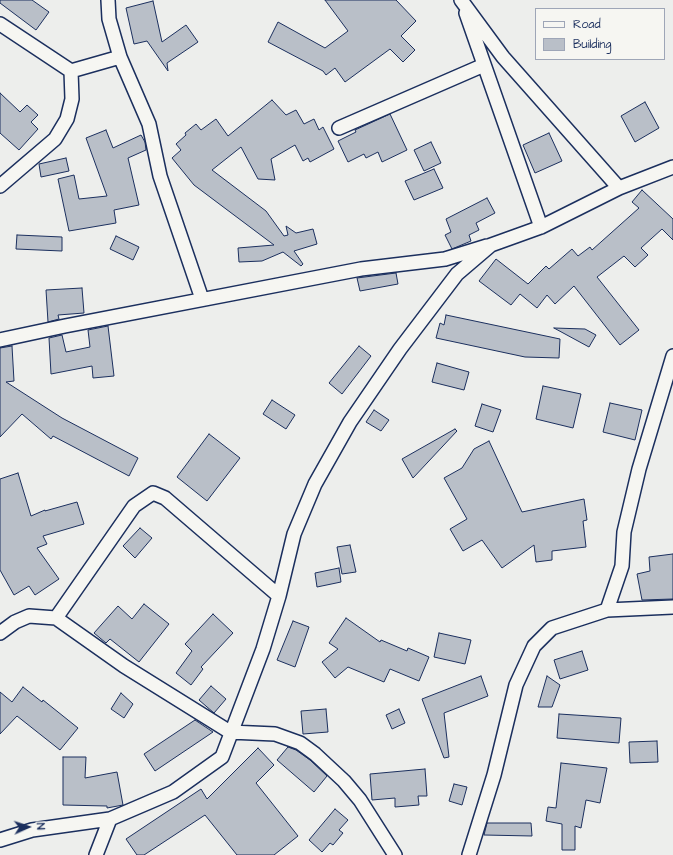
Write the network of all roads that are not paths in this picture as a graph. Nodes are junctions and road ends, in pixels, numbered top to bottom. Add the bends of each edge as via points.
1 (108, 0) edge
2 (461, 0) edge
3 (0, 24) edge
4 (120, 57) junction
5 (484, 65) junction
6 (71, 71) junction
7 (339, 128) dead end
8 (673, 167) edge
9 (0, 186) edge
10 (618, 188) junction
11 (541, 227) junction
12 (491, 245) junction
13 (202, 299) junction
14 (0, 340) edge
15 (673, 356) edge
16 (279, 596) junction
17 (673, 607) edge
18 (607, 610) junction
19 (56, 618) junction
20 (0, 633) edge
21 (230, 732) junction
22 (110, 819) junction
23 (0, 840) edge
24 (469, 854) edge
25 (97, 855) edge
26 (395, 855) edge

1 - 4 street via 109,18
2 - 5 street
2 - 10 street via 503,57
3 - 6 street
4 - 6 street
4 - 13 street via 149,124 160,176
5 - 7 street
5 - 11 street
6 - 9 street via 72,99 66,119 55,139
8 - 10 street
10 - 11 street
11 - 12 street
12 - 13 street via 445,259 361,269
12 - 16 street via 457,274 400,349 350,422 315,484 294,534
13 - 14 street
15 - 18 street via 639,470 624,532 622,566
16 - 19 street via 165,498 153,493 134,506
16 - 21 street via 263,649
17 - 18 street
18 - 24 street via 552,628 534,646 516,685 494,775
19 - 20 street via 29,616
19 - 21 street via 124,666
21 - 22 street via 222,756 173,792
21 - 26 street via 286,736 315,754 360,800
22 - 23 street via 32,830
22 - 25 street

